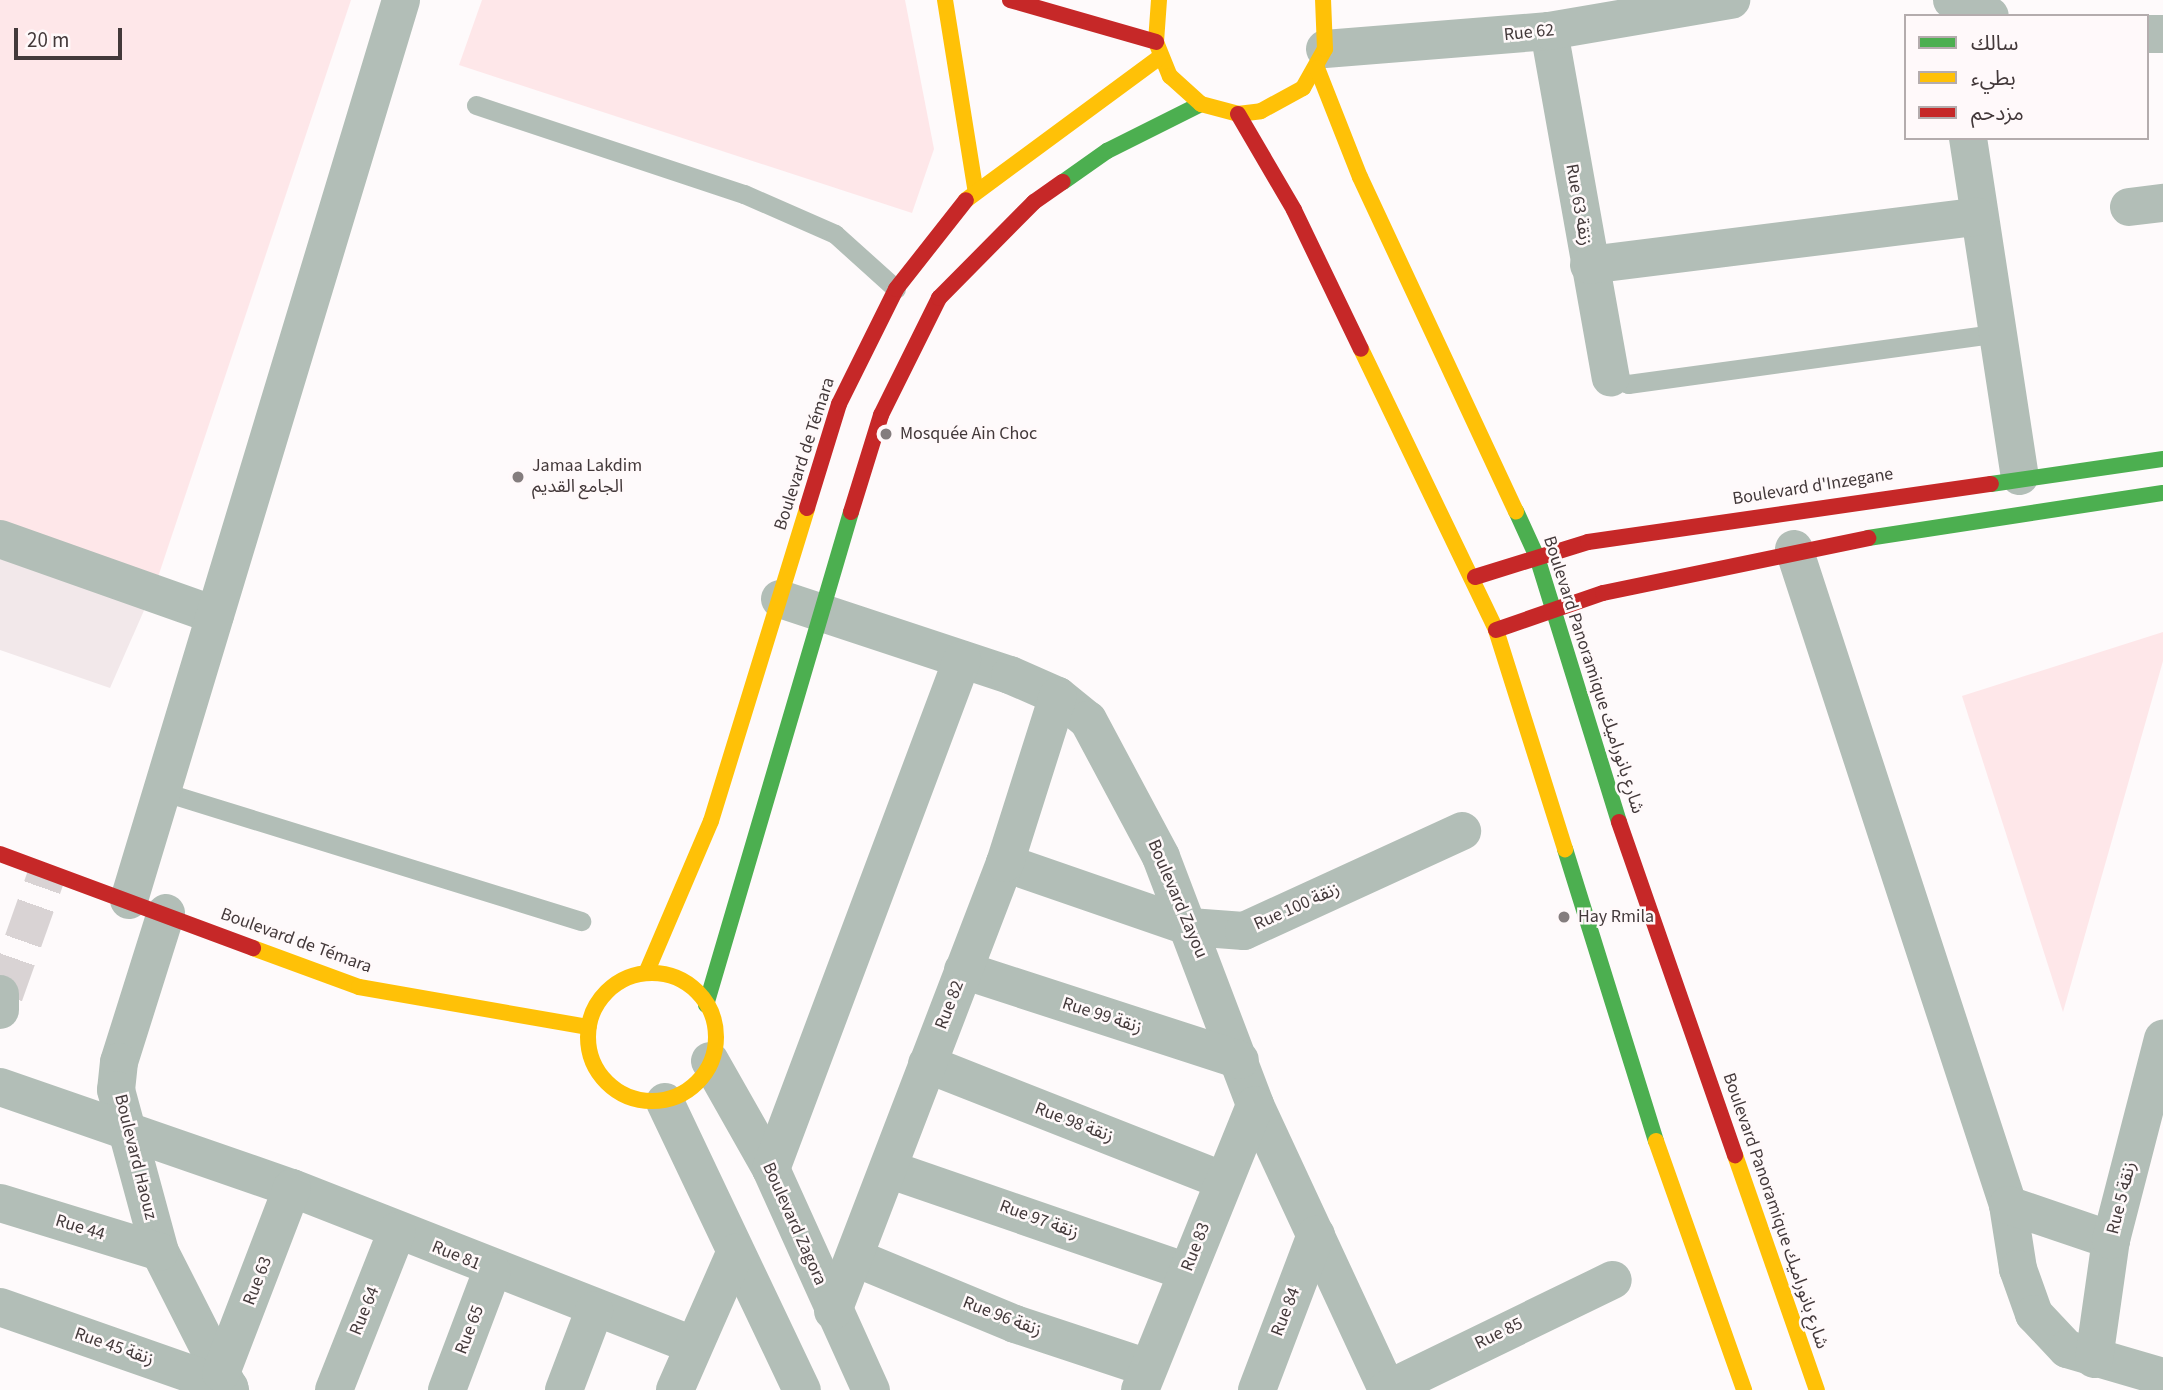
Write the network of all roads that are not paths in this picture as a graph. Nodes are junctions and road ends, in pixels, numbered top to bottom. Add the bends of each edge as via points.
1 (401, 0) edge
2 (945, 0) edge
3 (1010, 0) edge
4 (1159, 0) edge
5 (1323, 0) edge
6 (1731, 0) edge
7 (1549, 31) junction
8 (1158, 49) junction
9 (1321, 59) junction
10 (1201, 104) junction
11 (476, 105) dead end
12 (1238, 114) junction
13 (1968, 140) edge
14 (975, 188) junction
15 (1977, 217) junction
16 (1589, 265) junction
17 (896, 289) junction
18 (1994, 334) junction
19 (1611, 378) joint
20 (2163, 460) edge
21 (2020, 476) junction
22 (2163, 493) edge
23 (0, 539) edge
24 (1794, 549) junction
25 (1537, 557) junction
26 (1475, 577) junction
27 (780, 599) junction
28 (1555, 609) junction
29 (820, 612) junction
30 (215, 615) junction
31 (1496, 630) junction
32 (962, 660) junction
33 (1058, 696) junction
34 (161, 791) junction
35 (1462, 831) dead end
36 (0, 854) edge
37 (1005, 863) junction
38 (129, 900) junction
39 (166, 913) junction
40 (581, 921) dead end
41 (1191, 927) junction
42 (963, 970) junction
43 (647, 971) junction
44 (0, 994) edge
45 (706, 1005) junction
46 (0, 1010) edge
47 (589, 1027) junction
48 (2163, 1039) edge
49 (1240, 1060) junction
50 (710, 1061) junction
51 (927, 1064) junction
52 (0, 1087) edge
53 (666, 1102) junction
54 (1255, 1105) junction
55 (125, 1132) junction
56 (2150, 1143) edge
57 (771, 1169) junction
58 (891, 1170) junction
59 (1222, 1180) junction
60 (292, 1188) junction
61 (2008, 1205) junction
62 (3, 1214) edge
63 (397, 1231) junction
64 (1316, 1235) junction
65 (2111, 1240) junction
66 (160, 1252) junction
67 (735, 1253) junction
68 (858, 1259) junction
69 (492, 1271) junction
70 (1187, 1272) junction
71 (1613, 1280) dead end
72 (0, 1307) edge
73 (594, 1311) junction
74 (833, 1311) junction
75 (692, 1345) junction
76 (2094, 1359) junction
77 (2163, 1377) edge
78 (1144, 1379) edge
79 (227, 1383) edge
80 (1387, 1389) edge
81 (334, 1390) edge
82 (447, 1390) edge
83 (564, 1390) edge
84 (675, 1390) edge
85 (802, 1390) edge
86 (871, 1390) edge
87 (1257, 1390) edge
88 (1744, 1390) edge
89 (1817, 1390) edge

1 - 30 street
2 - 14 street
3 - 8 street
4 - 8 street
5 - 9 street, Boulevard Panoramique شارع بانوراميك
6 - 7 street, Rue 62
7 - 9 street, Rue 62
7 - 16 street, Rue 63 زنقة
8 - 10 street via 1184,92
8 - 14 street, Boulevard de Témara
9 - 12 street via 1284,102
9 - 25 street, Boulevard Panoramique شارع بانوراميك via 1360,177
10 - 12 street
10 - 29 street via 1107,150 1034,202 939,298 892,382
11 - 17 lane via 744,194 835,234
12 - 26 street via 1294,210
13 - 15 street
14 - 17 street, Boulevard de Témara
15 - 16 street
15 - 18 street
16 - 19 street, Rue 63 زنقة
17 - 27 street, Boulevard de Témara via 839,404
18 - 19 lane via 1628,384
18 - 21 street
20 - 21 street, Boulevard d'Inzegane
21 - 25 street, Boulevard d'Inzegane via 1588,542
22 - 24 street
23 - 30 street
24 - 28 street
24 - 61 street
25 - 26 street, Boulevard d'Inzegane
25 - 28 street, Boulevard Panoramique شارع بانوراميك
26 - 31 street
27 - 29 street, Boulevard Zayou
27 - 43 street, Boulevard de Témara via 697,859
28 - 31 street
28 - 89 street, Boulevard Panoramique شارع بانوراميك via 1580,706
29 - 32 street, Boulevard Zayou
29 - 45 street
30 - 34 street
31 - 88 street via 1655,1138
32 - 33 street, Boulevard Zayou
32 - 57 street
33 - 37 street, Rue 82
33 - 41 street, Boulevard Zayou via 1088,720 1126,784
34 - 38 street
34 - 40 lane
35 - 41 street, Rue 100 زنقة via 1244,930
36 - 38 street, Boulevard de Témara
37 - 41 street, Rue 100 زنقة
37 - 42 street, Rue 82
38 - 39 street, Boulevard de Témara
39 - 47 street, Boulevard de Témara via 359,987
39 - 55 street, Boulevard Haouz via 119,1062
41 - 49 street, Boulevard Zayou
42 - 49 street, Rue 99 زنقة
42 - 51 street, Rue 82
43 - 45 street via 683,980
43 - 47 street via 611,989
44 - 46 street
45 - 50 street via 714,1035
47 - 53 street via 601,1078 630,1097
48 - 56 street, Rue 5 زنقة
49 - 54 street, Boulevard Zayou
50 - 53 street via 699,1082
50 - 57 street, Boulevard Zagora
51 - 58 street, Rue 82
51 - 59 street, Rue 98 زنقة
52 - 55 street, Rue 81
53 - 67 street
54 - 59 street, Rue 83
54 - 64 street, Boulevard Zayou
55 - 60 street, Rue 81
55 - 66 street, Boulevard Haouz
56 - 65 street, Rue 5 زنقة
57 - 74 street, Boulevard Zagora
58 - 68 street, Rue 82
58 - 70 street, Rue 97 زنقة
59 - 70 street, Rue 83
60 - 63 street, Rue 81
60 - 79 street, Rue 63
61 - 65 street
61 - 76 street via 2018,1269 2035,1314 2067,1349
62 - 66 street, Rue 44
63 - 69 street, Rue 81
63 - 81 street, Rue 64
64 - 80 street, Boulevard Zayou
64 - 87 street, Rue 84
65 - 76 street, Rue 5 زنقة
66 - 79 street, Boulevard Haouz
67 - 75 street
67 - 85 street
68 - 74 street, Rue 82
68 - 78 street, Rue 96 زنقة
69 - 73 street, Rue 81
69 - 82 street, Rue 65
70 - 78 street, Rue 83
71 - 80 street, Rue 85
72 - 79 street, Rue 45 زنقة
73 - 75 street, Rue 81
73 - 83 street
74 - 86 street, Boulevard Zagora
75 - 84 street
76 - 77 street

